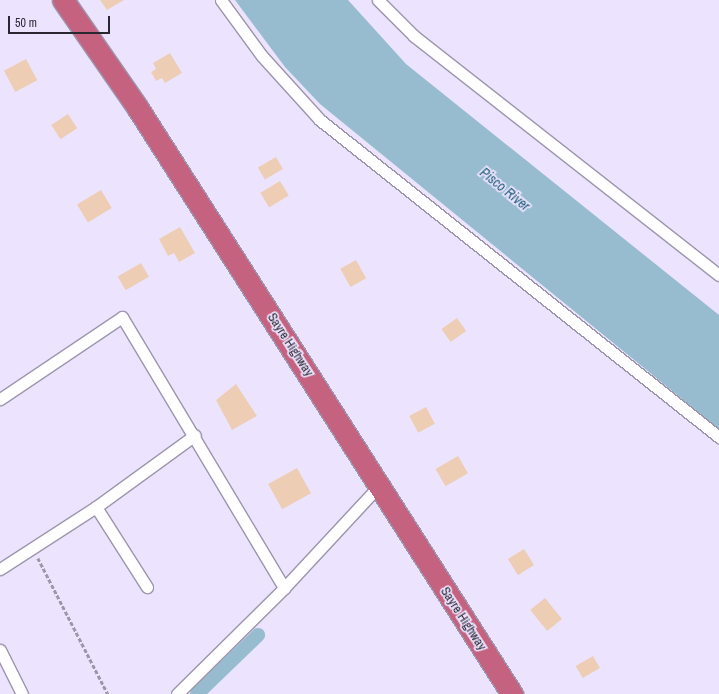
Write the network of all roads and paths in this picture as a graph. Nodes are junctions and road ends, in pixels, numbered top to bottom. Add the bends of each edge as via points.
1 (63, 0) edge
2 (221, 0) edge
3 (378, 0) edge
4 (719, 275) edge
5 (0, 399) edge
6 (195, 434) junction
7 (719, 437) edge
8 (378, 487) junction
9 (96, 507) junction
10 (33, 548) junction
11 (0, 569) edge
12 (147, 587) dead end
13 (284, 588) junction
14 (0, 650) edge
15 (22, 694) edge
16 (108, 694) edge
17 (177, 694) edge
18 (512, 694) edge

1 - 8 highway, Sayre Highway via 137,107
2 - 7 street via 262,56 320,120
3 - 4 street via 414,36
5 - 6 street via 122,317
6 - 9 street
6 - 13 street
8 - 13 street
8 - 18 highway, Sayre Highway
9 - 10 street
9 - 12 street
10 - 11 street
10 - 16 path
13 - 17 street
14 - 15 street

